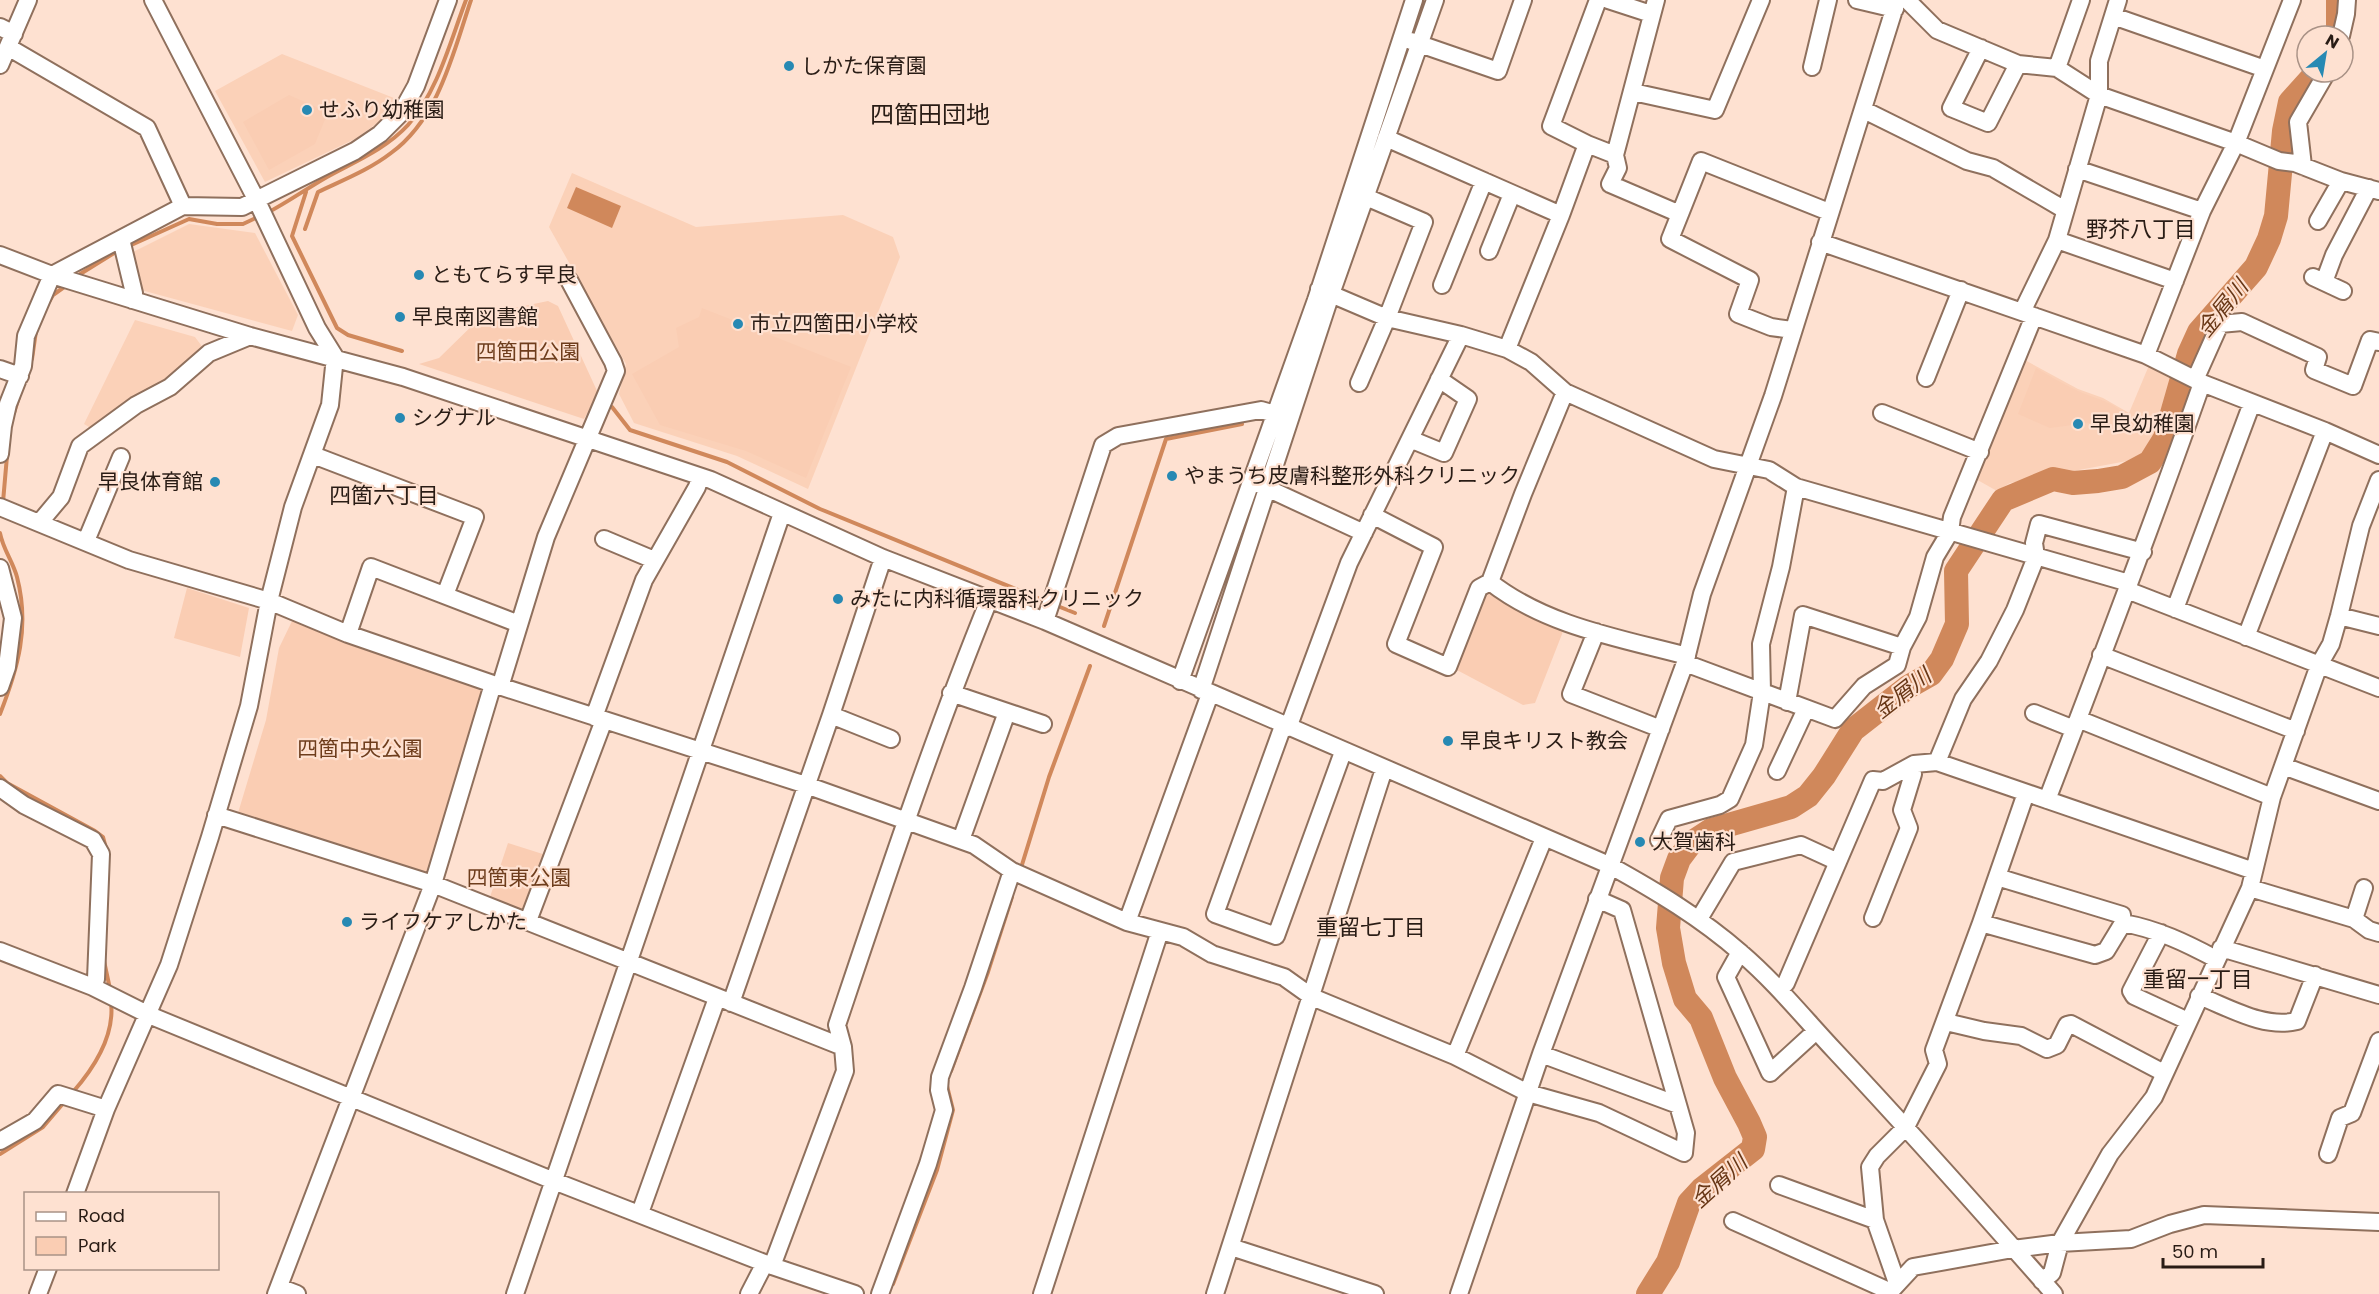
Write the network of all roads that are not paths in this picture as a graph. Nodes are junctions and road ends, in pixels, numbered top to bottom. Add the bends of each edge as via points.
1 (28, 0) edge
2 (153, 0) edge
3 (448, 0) edge
4 (1414, 0) edge
5 (1435, 0) edge
6 (1523, 0) edge
7 (1599, 0) edge
8 (1608, 0) edge
9 (1761, 0) edge
10 (1828, 0) edge
11 (1857, 0) edge
12 (2081, 0) edge
13 (2347, 0) edge
14 (2288, 1) edge
15 (1900, 3) edge
16 (1654, 7) edge
17 (2115, 8) edge
18 (2344, 24) edge
19 (7, 36) edge
20 (1402, 37) junction
21 (1420, 44) junction
22 (1981, 48) junction
23 (2018, 64) junction
24 (0, 65) edge
25 (1812, 67) dead end
26 (2056, 68) junction
27 (2265, 69) junction
28 (2320, 84) edge
29 (1633, 92) junction
30 (2099, 95) junction
31 (1864, 110) junction
32 (1386, 138) junction
33 (2236, 143) junction
34 (1587, 144) junction
35 (1615, 155) junction
36 (2292, 163) junction
37 (2078, 169) junction
38 (1484, 181) junction
39 (2341, 181) junction
40 (2374, 190) edge
41 (1512, 194) junction
42 (1366, 196) junction
43 (258, 204) junction
44 (183, 206) junction
45 (2066, 210) junction
46 (2202, 211) junction
47 (1829, 212) junction
48 (1680, 214) junction
49 (1561, 215) junction
50 (2318, 221) dead end
51 (2057, 240) junction
52 (1820, 242) junction
53 (123, 245) junction
54 (1489, 251) dead end
55 (0, 255) edge
56 (55, 276) junction
57 (569, 280) dead end
58 (2175, 281) junction
59 (1442, 285) dead end
60 (1961, 290) junction
61 (2343, 291) dead end
62 (1325, 292) junction
63 (132, 300) junction
64 (2028, 314) junction
65 (1387, 318) junction
66 (1792, 330) junction
67 (1461, 335) junction
68 (250, 336) junction
69 (2379, 342) edge
70 (1507, 349) junction
71 (2146, 356) junction
72 (335, 357) junction
73 (0, 369) edge
74 (20, 376) junction
75 (1926, 378) dead end
76 (1439, 379) junction
77 (2196, 380) junction
78 (1359, 383) dead end
79 (1565, 392) junction
80 (2252, 403) junction
81 (1882, 413) dead end
82 (1275, 414) junction
83 (2325, 431) junction
84 (587, 439) junction
85 (1410, 439) junction
86 (1980, 452) junction
87 (0, 454) edge
88 (313, 455) junction
89 (2379, 455) edge
90 (121, 457) dead end
91 (1749, 466) junction
92 (700, 477) junction
93 (2379, 480) edge
94 (1260, 485) junction
95 (1796, 487) junction
96 (6, 509) edge
97 (782, 513) junction
98 (1372, 515) junction
99 (40, 522) junction
100 (1950, 532) junction
101 (1364, 533) junction
102 (604, 539) dead end
103 (86, 541) junction
104 (2143, 552) junction
105 (2036, 557) junction
106 (883, 558) junction
107 (654, 560) junction
108 (0, 568) edge
109 (1490, 582) junction
110 (2128, 587) junction
111 (444, 595) junction
112 (989, 600) junction
113 (269, 601) junction
114 (2175, 609) junction
115 (2339, 616) junction
116 (1045, 621) junction
117 (519, 624) junction
118 (2379, 626) edge
119 (1596, 632) junction
120 (348, 634) junction
121 (2246, 637) junction
122 (1902, 648) junction
123 (2101, 655) junction
124 (1686, 659) junction
125 (2319, 665) junction
126 (1180, 681) junction
127 (496, 686) junction
128 (0, 687) edge
129 (2379, 688) edge
130 (1205, 692) junction
131 (1762, 692) junction
132 (951, 693) junction
133 (1787, 702) junction
134 (1806, 709) junction
135 (1007, 712) junction
136 (2034, 712) dead end
137 (831, 715) junction
138 (599, 719) junction
139 (1043, 724) dead end
140 (2076, 724) junction
141 (1286, 727) junction
142 (1661, 729) junction
143 (2296, 731) junction
144 (891, 739) dead end
145 (702, 751) junction
146 (1343, 752) junction
147 (1937, 762) junction
148 (1911, 766) junction
149 (2283, 766) junction
150 (1384, 770) junction
151 (1777, 771) dead end
152 (806, 785) junction
153 (0, 788) edge
154 (2026, 793) junction
155 (2272, 797) junction
156 (2046, 800) junction
157 (2379, 801) edge
158 (216, 815) junction
159 (905, 820) junction
160 (1544, 838) junction
161 (961, 840) junction
162 (1659, 840) dead end
163 (1838, 862) junction
164 (1609, 865) junction
165 (1012, 871) junction
166 (2254, 871) junction
167 (1997, 877) junction
168 (433, 884) junction
169 (2250, 888) junction
170 (2364, 888) dead end
171 (1597, 899) junction
172 (1873, 918) dead end
173 (1699, 919) junction
174 (2354, 919) junction
175 (528, 921) junction
176 (1127, 922) junction
177 (1981, 923) junction
178 (2123, 923) junction
179 (1160, 931) junction
180 (2161, 933) junction
181 (2379, 933) edge
182 (0, 951) edge
183 (1740, 952) junction
184 (2219, 953) junction
185 (628, 960) junction
186 (2315, 975) junction
187 (1780, 989) junction
188 (98, 990) junction
189 (2379, 995) edge
190 (2199, 996) junction
191 (1312, 998) junction
192 (724, 1001) junction
193 (149, 1015) junction
194 (2188, 1021) junction
195 (1946, 1022) junction
196 (1816, 1031) junction
197 (2379, 1041) edge
198 (843, 1047) junction
199 (1542, 1054) junction
200 (1455, 1056) junction
201 (2376, 1059) edge
202 (2164, 1073) junction
203 (1528, 1093) junction
204 (352, 1099) junction
205 (1678, 1105) junction
206 (106, 1109) junction
207 (1906, 1127) junction
208 (0, 1141) edge
209 (2328, 1154) dead end
210 (554, 1181) junction
211 (1779, 1185) dead end
212 (76, 1192) edge
213 (639, 1213) junction
214 (1875, 1220) junction
215 (1733, 1221) dead end
216 (2379, 1222) edge
217 (2060, 1243) junction
218 (1231, 1247) junction
219 (2013, 1249) junction
220 (768, 1264) junction
221 (48, 1270) edge
222 (2042, 1281) junction
223 (277, 1290) edge
224 (1891, 1290) edge
225 (38, 1294) edge
226 (297, 1294) edge
227 (515, 1294) edge
228 (749, 1294) edge
229 (855, 1294) edge
230 (880, 1294) edge
231 (1042, 1294) edge
232 (1215, 1294) edge
233 (1375, 1294) edge
234 (1459, 1294) edge
235 (2054, 1294) edge

1 - 19 street
2 - 43 street
3 - 43 street via 416,86 401,113 355,151
4 - 20 street
5 - 21 street
6 - 21 street via 1498,71
7 - 34 street via 1551,126
8 - 16 street
9 - 29 street via 1715,110
10 - 25 street
11 - 15 street
12 - 26 street
13 - 18 street
14 - 27 street
15 - 22 street via 1937,30
15 - 31 street
16 - 29 street
17 - 27 street
17 - 30 street via 2099,61
19 - 24 street
19 - 44 street via 147,128
20 - 21 street
20 - 62 street
21 - 32 street
22 - 23 street
22 - 23 street via 1950,108 1988,123
23 - 26 street
26 - 30 street
27 - 33 street
28 - 36 street via 2298,122
29 - 35 street
30 - 33 street
30 - 37 street
31 - 45 street via 1967,161 1993,168
31 - 47 street
32 - 38 street
32 - 42 street
33 - 36 street
33 - 46 street
34 - 35 street
34 - 49 street
35 - 48 street via 1618,168 1610,184
36 - 39 street
37 - 45 street
37 - 46 street
38 - 41 street
38 - 59 street
39 - 40 street
39 - 50 street
40 - 61 street via 2319,280
41 - 49 street
41 - 54 street
42 - 62 street
42 - 65 street via 1424,222
43 - 44 street
43 - 72 street via 317,328
44 - 53 street
45 - 51 street
46 - 58 street
47 - 48 street via 1701,161
47 - 52 street
48 - 66 street via 1670,239 1749,280 1738,314 1771,327
49 - 70 street
51 - 58 street
51 - 64 street
52 - 60 street
52 - 66 street
53 - 56 street
53 - 63 street via 134,293
55 - 56 street
56 - 63 street
56 - 74 street via 26,336
57 - 84 street via 615,371
58 - 71 street
60 - 64 street
60 - 75 street
62 - 65 street
62 - 82 street
62 - 94 street
63 - 68 street
64 - 71 street
64 - 86 street
65 - 67 street
65 - 78 street
66 - 91 street
67 - 70 street
67 - 76 street
68 - 72 street
68 - 99 street via 209,353 170,387 136,405 80,446 61,497
69 - 77 street via 2370,340 2353,386 2314,370 2318,357 2242,322 2220,324
70 - 79 street via 1531,362
71 - 77 street
72 - 84 street
72 - 88 street via 330,405
73 - 74 street
74 - 87 street via 3,426
76 - 85 street
76 - 85 street via 1468,399 1444,453
77 - 80 street
77 - 104 street
79 - 91 street via 1714,459
79 - 109 street
80 - 83 street
80 - 114 street
81 - 86 street
82 - 94 street
82 - 116 street via 1261,410 1231,415 1118,436 1103,445
83 - 89 street
83 - 121 street
84 - 92 street
84 - 117 street via 546,537
85 - 98 street
86 - 100 street via 1952,517
88 - 111 street via 475,517
88 - 113 street via 293,507
90 - 103 street
91 - 95 street via 1768,470
91 - 124 street via 1702,594
92 - 97 street
92 - 107 street
93 - 115 street via 2361,526
94 - 101 street
94 - 126 street
94 - 130 street
95 - 100 street
95 - 131 street via 1761,644
96 - 99 street
97 - 106 street
97 - 145 street
98 - 101 street
98 - 109 street via 1434,547 1396,644 1448,667 1479,588
99 - 103 street
100 - 105 street
100 - 122 street via 1935,557 1918,617
101 - 141 street
102 - 107 street
103 - 113 street via 129,560
104 - 105 street via 2039,524 2034,543
104 - 110 street
105 - 110 street
105 - 147 street via 2015,610 1989,661 1963,699
106 - 112 street
106 - 137 street
107 - 138 street
108 - 128 street via 13,618 7,667
109 - 119 street via 1505,594 1559,621
110 - 114 street
110 - 123 street
111 - 117 street
111 - 120 street via 371,567
112 - 116 street
112 - 132 street
113 - 120 street
113 - 158 street via 249,706
114 - 121 street
115 - 118 street
115 - 125 street via 2331,644
116 - 126 street
117 - 127 street
119 - 124 street
119 - 142 street via 1572,694
120 - 127 street
121 - 125 street
122 - 133 street via 1803,615
122 - 134 street via 1897,665 1864,686 1835,719
123 - 140 street
123 - 143 street
124 - 131 street
124 - 142 street
125 - 129 street
125 - 143 street
126 - 130 street
127 - 138 street
127 - 168 street
130 - 141 street
130 - 176 street
131 - 133 street
131 - 162 street via 1754,745 1730,800 1669,819
132 - 135 street
132 - 159 street
133 - 134 street
134 - 151 street
135 - 139 street
135 - 161 street
136 - 140 street
137 - 144 street
137 - 152 street
138 - 145 street
138 - 175 street
140 - 155 street
140 - 156 street
141 - 146 street
141 - 146 street via 1215,914 1276,936
142 - 164 street
143 - 149 street
145 - 152 street
145 - 185 street
146 - 150 street
147 - 148 street
147 - 154 street
148 - 163 street via 1883,781 1873,780
148 - 172 street via 1913,774 1902,810 1909,828
149 - 155 street
149 - 157 street
150 - 160 street
150 - 191 street
152 - 159 street
152 - 192 street
153 - 188 street via 93,840 101,854
154 - 156 street
154 - 167 street
155 - 166 street
156 - 166 street
158 - 168 street
158 - 193 street via 169,965
159 - 161 street
159 - 198 street via 837,1025
160 - 164 street
160 - 200 street
161 - 165 street
163 - 173 street via 1801,845 1733,862
163 - 187 street
164 - 171 street
164 - 173 street
165 - 176 street
165 - 230 street via 940,1077 944,1110
166 - 169 street
167 - 177 street
167 - 178 street via 2122,915
168 - 175 street
168 - 204 street
169 - 174 street
169 - 184 street
170 - 174 street
171 - 199 street
171 - 205 street via 1622,910
173 - 183 street
174 - 181 street
175 - 185 street
176 - 179 street
177 - 178 street via 2095,955 2106,951
177 - 195 street
178 - 180 street
179 - 191 street via 1183,937 1212,954 1284,977
179 - 231 street
180 - 184 street
180 - 194 street via 2131,991 2134,996
182 - 188 street
183 - 187 street
183 - 196 street via 1726,977 1770,1073
184 - 186 street
184 - 190 street
185 - 192 street
185 - 210 street
186 - 189 street
186 - 190 street via 2297,1021 2287,1024 2266,1023
187 - 196 street
188 - 193 street
190 - 194 street
191 - 200 street
191 - 218 street
192 - 198 street
192 - 213 street
193 - 204 street
193 - 206 street
194 - 202 street
195 - 202 street via 2021,1036 2047,1049 2057,1045 2071,1024
195 - 207 street via 1934,1050 1938,1064
196 - 207 street
197 - 201 street
198 - 220 street via 845,1071
199 - 203 street
199 - 205 street
200 - 203 street
201 - 209 street via 2352,1113 2340,1118
202 - 217 street via 2148,1107 2110,1154
203 - 205 street via 1599,1113 1684,1153 1686,1133
203 - 234 street
204 - 210 street
204 - 223 street
206 - 208 street via 66,1097
206 - 212 street
207 - 214 street via 1870,1167
207 - 219 street
210 - 213 street
210 - 227 street
211 - 214 street
213 - 220 street
214 - 224 street
215 - 224 street
216 - 217 street via 2204,1215 2131,1239
217 - 219 street
217 - 222 street via 2052,1273
218 - 232 street
218 - 233 street
219 - 222 street
219 - 224 street via 1913,1268
220 - 228 street
220 - 229 street
221 - 225 street
222 - 235 street
223 - 226 street

